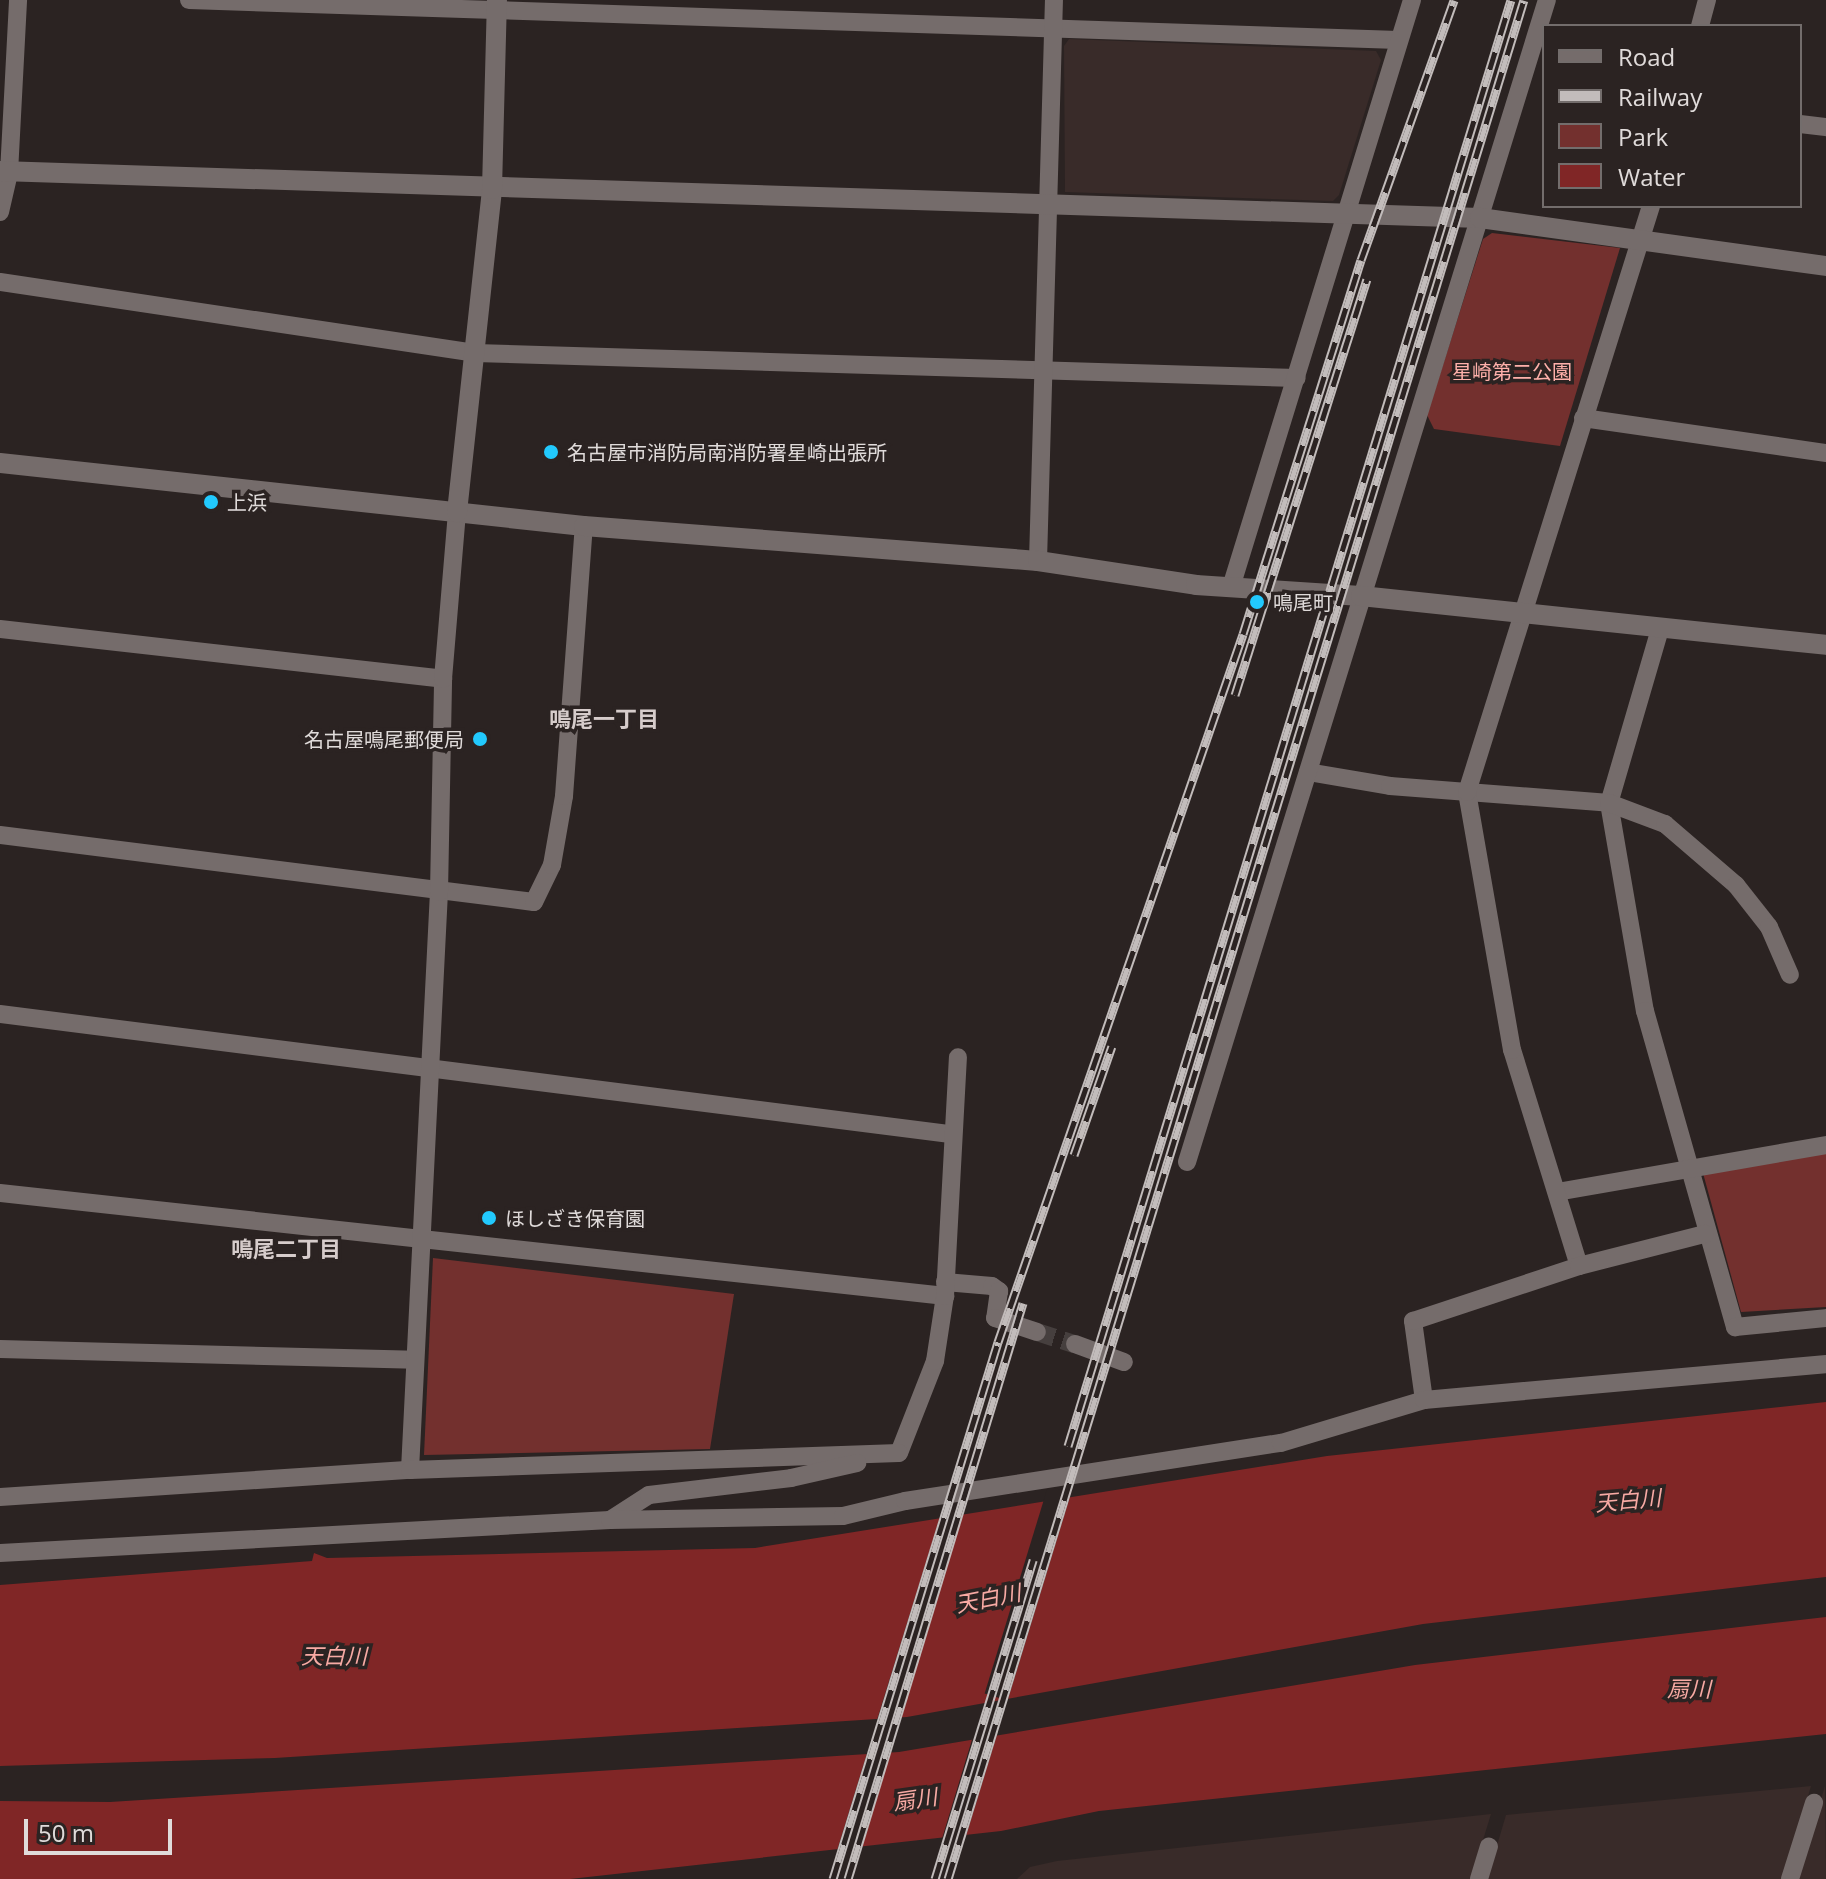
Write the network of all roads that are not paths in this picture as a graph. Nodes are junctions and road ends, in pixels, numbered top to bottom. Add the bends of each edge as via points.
1 (18, 0) edge
2 (189, 0) edge
3 (1054, 0) edge
4 (1412, 0) edge
5 (1547, 0) edge
6 (1707, 0) edge
7 (497, 6) edge
8 (1701, 24) edge
9 (1052, 29) junction
10 (1398, 40) junction
11 (1802, 124) edge
12 (1826, 127) edge
13 (4, 172) edge
14 (492, 189) junction
15 (1046, 206) junction
16 (1650, 208) edge
17 (0, 212) edge
18 (1348, 216) junction
19 (1480, 218) junction
20 (1642, 242) junction
21 (1826, 266) edge
22 (0, 282) edge
23 (475, 353) junction
24 (1042, 370) junction
25 (1297, 378) junction
26 (1583, 418) junction
27 (1826, 453) edge
28 (0, 463) edge
29 (457, 512) junction
30 (584, 526) junction
31 (1038, 561) junction
32 (1232, 584) junction
33 (1361, 596) junction
34 (1522, 614) junction
35 (0, 629) edge
36 (1660, 629) junction
37 (1826, 645) edge
38 (443, 679) junction
39 (1308, 772) junction
40 (1467, 792) junction
41 (1609, 803) junction
42 (0, 835) edge
43 (439, 892) junction
44 (1790, 975) dead end
45 (0, 1014) edge
46 (958, 1057) dead end
47 (429, 1067) junction
48 (950, 1134) junction
49 (1826, 1145) edge
50 (1187, 1162) dead end
51 (1689, 1167) junction
52 (1557, 1192) junction
53 (0, 1193) edge
54 (1705, 1234) junction
55 (418, 1240) junction
56 (1579, 1266) junction
57 (945, 1289) junction
58 (1826, 1318) edge
59 (1037, 1332) tunnel mouth
60 (1075, 1344) tunnel mouth
61 (0, 1349) edge
62 (414, 1360) junction
63 (1124, 1362) dead end
64 (1826, 1364) edge
65 (1424, 1400) junction
66 (899, 1453) junction
67 (410, 1470) junction
68 (0, 1497) edge
69 (610, 1520) junction
70 (0, 1553) edge
71 (1814, 1803) dead end
72 (1489, 1846) dead end
73 (1479, 1879) edge
74 (1790, 1879) edge

1 - 13 street
2 - 7 street
3 - 9 street
4 - 10 street
5 - 19 street
6 - 8 street
7 - 9 street
7 - 14 street
9 - 10 street
9 - 15 street
10 - 18 street
11 - 12 street
13 - 14 street
13 - 17 street
14 - 15 street
14 - 23 street
15 - 18 street
15 - 24 street
16 - 20 street
18 - 19 street
18 - 25 street
19 - 20 street
19 - 33 street
20 - 21 street
20 - 26 street
22 - 23 street
23 - 24 street
23 - 29 street
24 - 25 street
24 - 31 street
25 - 32 street
26 - 27 street
26 - 34 street
28 - 29 street
29 - 30 street
29 - 38 street
30 - 31 street
30 - 43 street via 564,796 552,865 534,902
31 - 32 street via 1196,585
32 - 33 street
33 - 34 street
33 - 39 street
34 - 36 street
34 - 40 street
35 - 38 street
36 - 37 street
36 - 41 street
38 - 43 street
39 - 40 street
39 - 50 street
40 - 41 street
40 - 52 street via 1512,1050
41 - 44 street via 1665,824 1736,885 1769,927
41 - 51 street via 1645,1011
42 - 43 street
43 - 47 street
45 - 47 street
46 - 48 street
47 - 48 street
47 - 55 street
48 - 57 street
49 - 51 street
51 - 52 street
51 - 54 street
52 - 56 street
53 - 55 street
54 - 56 street
54 - 58 street via 1735,1327
55 - 57 street
55 - 62 street
56 - 65 street via 1413,1321
57 - 59 street via 992,1286 999,1291 995,1318
57 - 66 street via 935,1361
60 - 63 street
61 - 62 street
62 - 67 street
64 - 65 street
65 - 69 street via 1281,1443 905,1501 843,1516
66 - 67 street
66 - 69 street via 791,1478 649,1495
67 - 68 street
69 - 70 street
71 - 74 street
72 - 73 street

